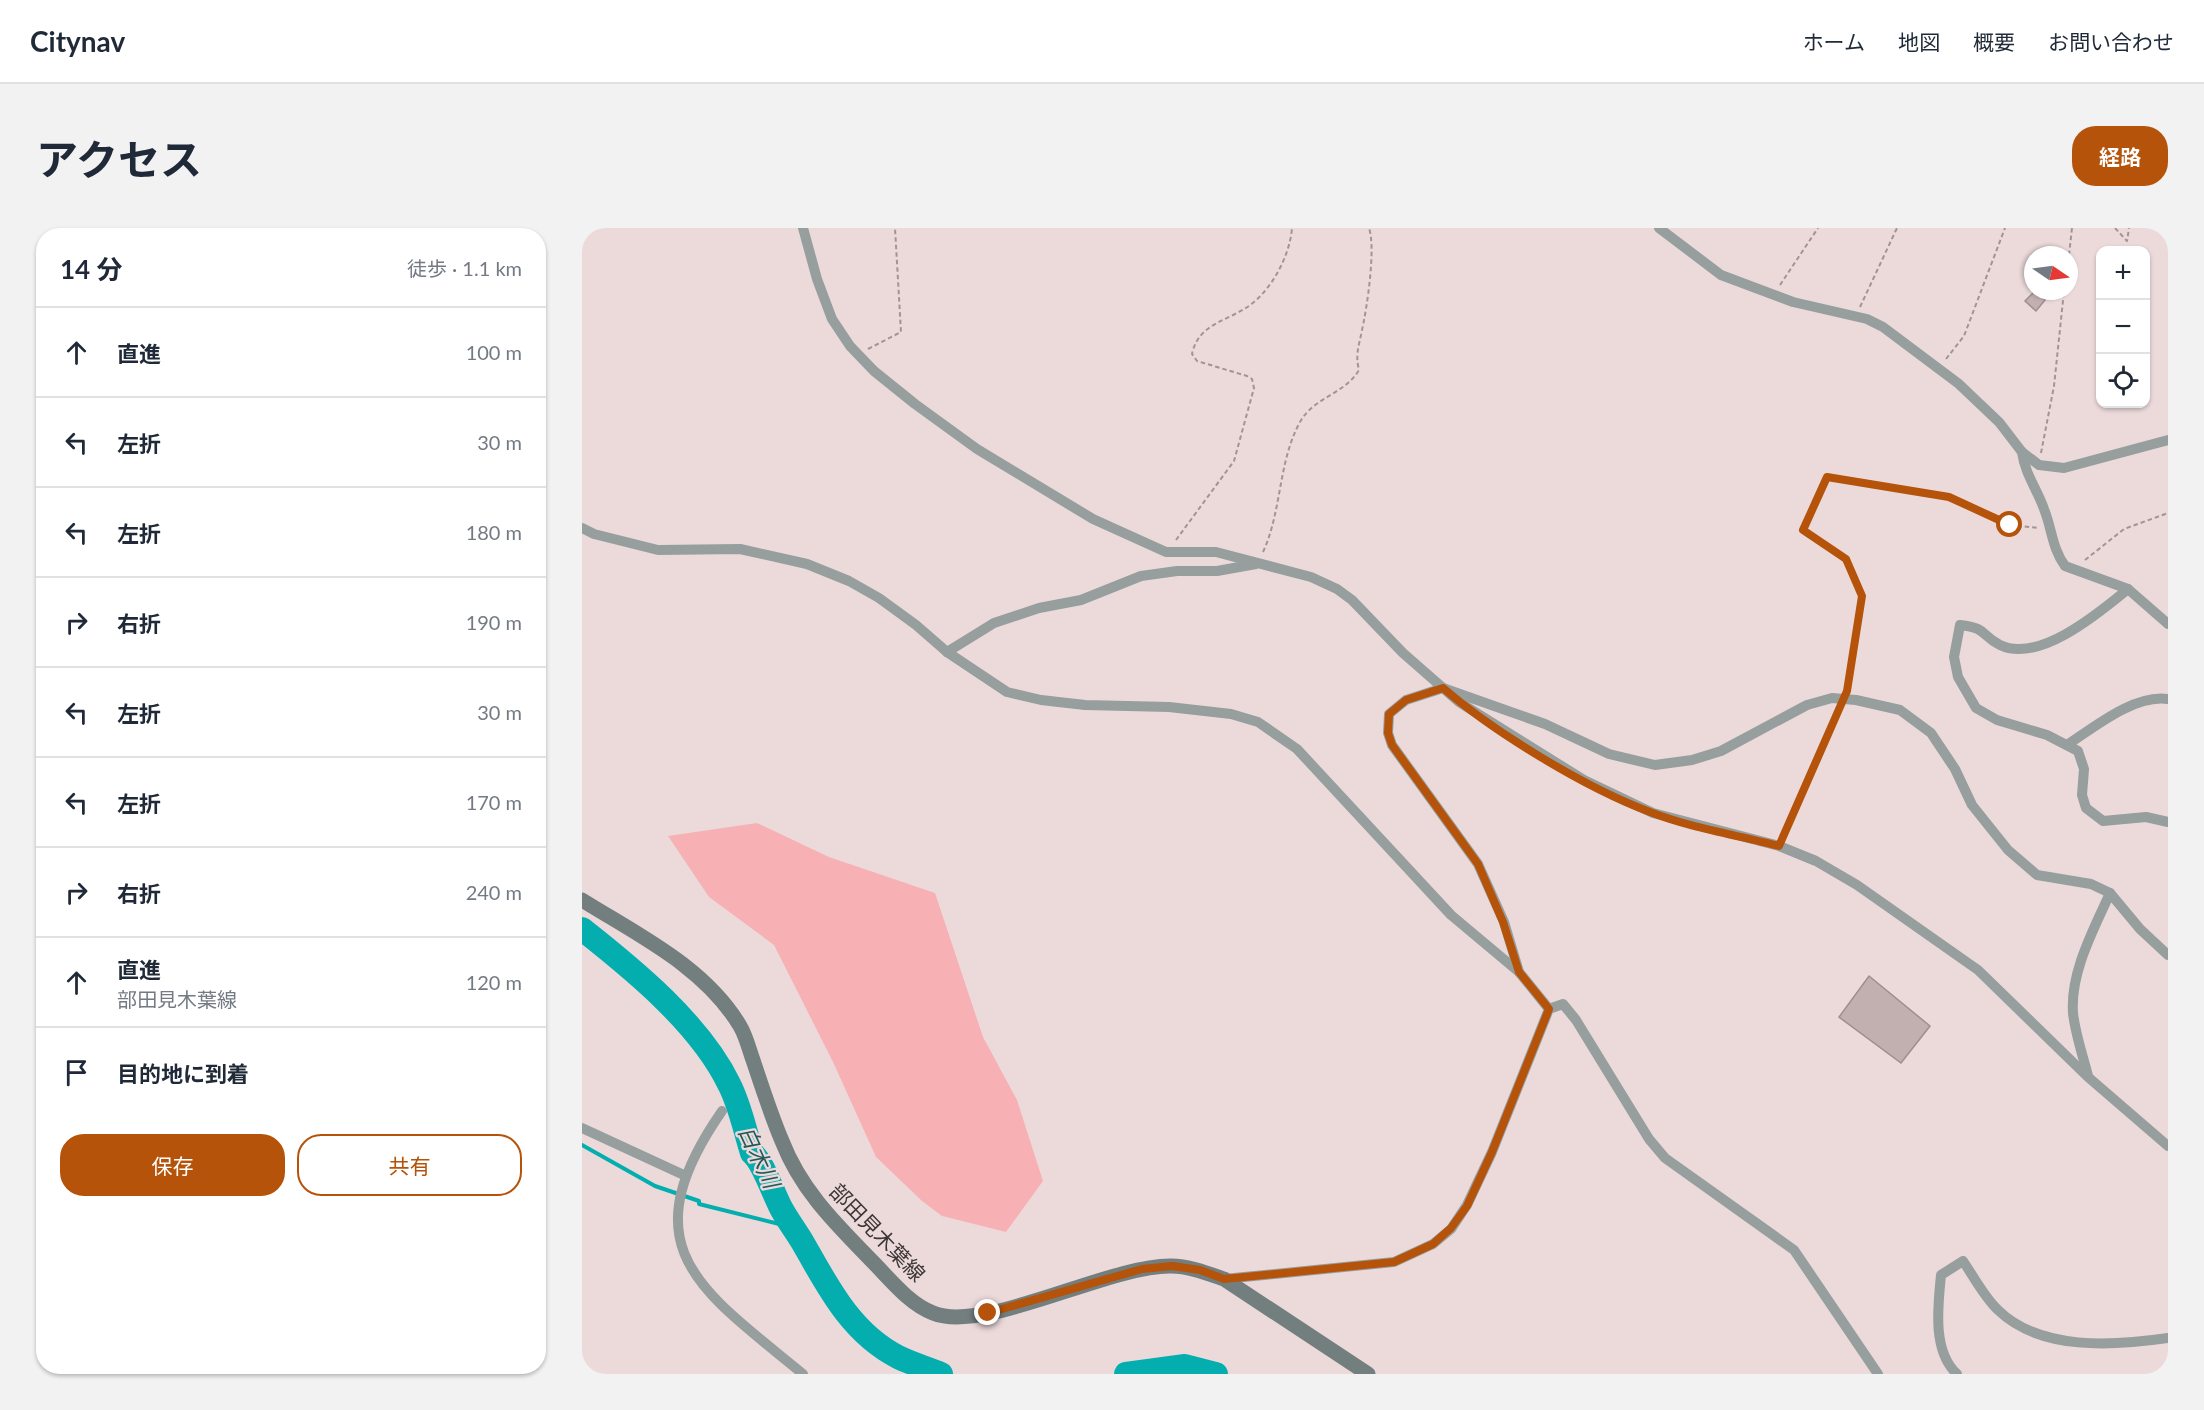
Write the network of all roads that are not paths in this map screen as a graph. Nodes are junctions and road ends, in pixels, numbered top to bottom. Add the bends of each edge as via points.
1 (803, 228) edge
2 (1659, 228) edge
3 (2168, 440) edge
4 (2022, 452) junction
5 (582, 528) edge
6 (1261, 561) junction
7 (2128, 589) junction
8 (2168, 624) edge
9 (947, 652) junction
10 (1443, 688) junction
11 (2168, 699) edge
12 (2067, 745) junction
13 (2168, 822) edge
14 (2110, 893) junction
15 (582, 900) edge
16 (2168, 955) edge
17 (1519, 972) junction
18 (1549, 1009) junction
19 (2088, 1077) junction
20 (722, 1112) dead end
21 (582, 1128) edge
22 (2168, 1146) edge
23 (686, 1176) junction
24 (1224, 1279) junction
25 (2168, 1338) edge
26 (803, 1374) edge
27 (1368, 1374) edge
28 (1878, 1374) edge
29 (1957, 1374) edge

1 - 6 street via 832,319 858,354 915,404 977,448 1093,519 1166,552 1216,552
2 - 4 street via 1708,268 1773,295 1882,327 1976,399
3 - 4 street via 2064,468 2038,465
4 - 7 street via 2024,467 2045,509 2051,540 2060,559 2071,571
5 - 9 street via 658,550 740,549 807,564 879,598
6 - 9 street via 1217,572 1177,571 1141,576 1081,600 1039,608 994,623
6 - 10 street via 1337,589
7 - 8 street
7 - 12 street via 2084,625 2042,644 2020,649 2000,645 1978,627 1960,625 1954,657 1958,677 1976,708 1997,720
9 - 17 street via 1007,692 1041,700 1169,706 1231,714 1257,722 1297,749 1451,915
10 - 14 street via 1545,724 1609,754 1655,765 1721,751 1807,705 1832,698 1899,710 1932,733 1972,805 2008,850 2037,875 2091,884
10 - 17 street via 1406,700 1389,714 1388,733 1392,745 1478,864
10 - 19 street via 1516,739 1613,796 1653,813 1779,846 1816,861 1857,885 1978,970
11 - 12 street via 2118,711
12 - 13 street via 2078,751 2084,769 2082,795 2086,808 2103,821 2146,817
14 - 16 street
14 - 19 street via 2075,984 2073,1012
15 - 24 main road, 部田見木葉線 via 683,964 716,994 741,1027 797,1175 816,1203 909,1299 934,1313 958,1317 988,1313 1142,1269 1172,1266
17 - 18 street
18 - 24 street via 1467,1206 1433,1244 1394,1262
18 - 28 street via 1563,1004 1576,1020 1649,1139 1665,1158 1794,1250
19 - 22 street
20 - 23 street via 706,1134
21 - 23 street
23 - 26 street via 678,1218 682,1252 690,1268 721,1306
24 - 27 main road, 部田見木葉線
25 - 29 street via 2070,1343 2037,1334 2016,1326 1996,1308 1963,1261 1941,1275 1938,1301 1940,1340 1947,1365

